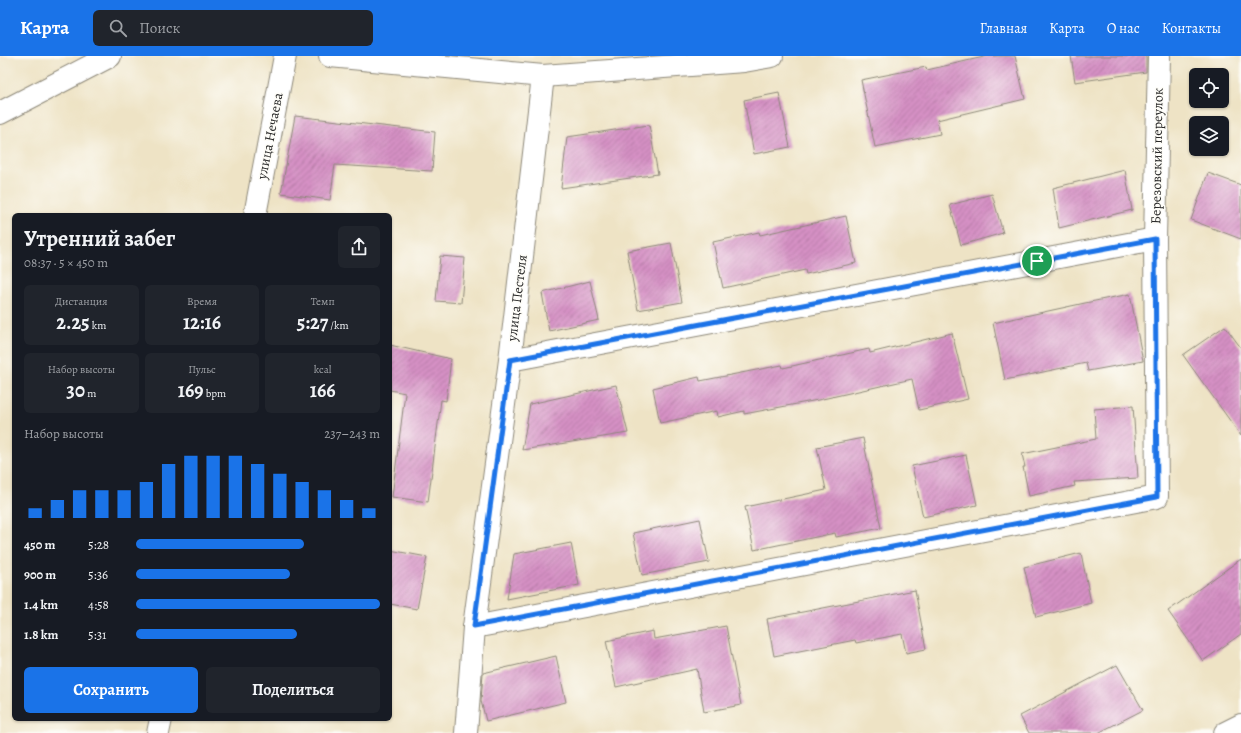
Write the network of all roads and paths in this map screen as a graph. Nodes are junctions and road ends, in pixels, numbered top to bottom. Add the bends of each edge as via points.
1 (110, 56) edge
2 (285, 56) edge
3 (330, 56) edge
4 (772, 56) edge
5 (1159, 56) edge
6 (744, 59) edge
7 (543, 76) junction
8 (0, 114) edge
9 (255, 213) edge
10 (1155, 239) junction
11 (510, 360) junction
12 (474, 626) junction
13 (161, 721) edge
14 (1241, 726) edge
15 (158, 733) edge
16 (466, 733) edge
17 (1225, 733) edge

1 - 8 street
2 - 9 street, улица Нечаева
3 - 7 street
4 - 6 street
5 - 10 street, Березовский переулок
6 - 7 street
7 - 11 street, улица Пестеля
10 - 11 street
10 - 12 street, Березовский переулок via 1157,497
11 - 12 street, улица Пестеля
12 - 16 street, улица Пестеля
13 - 15 street
14 - 17 street

